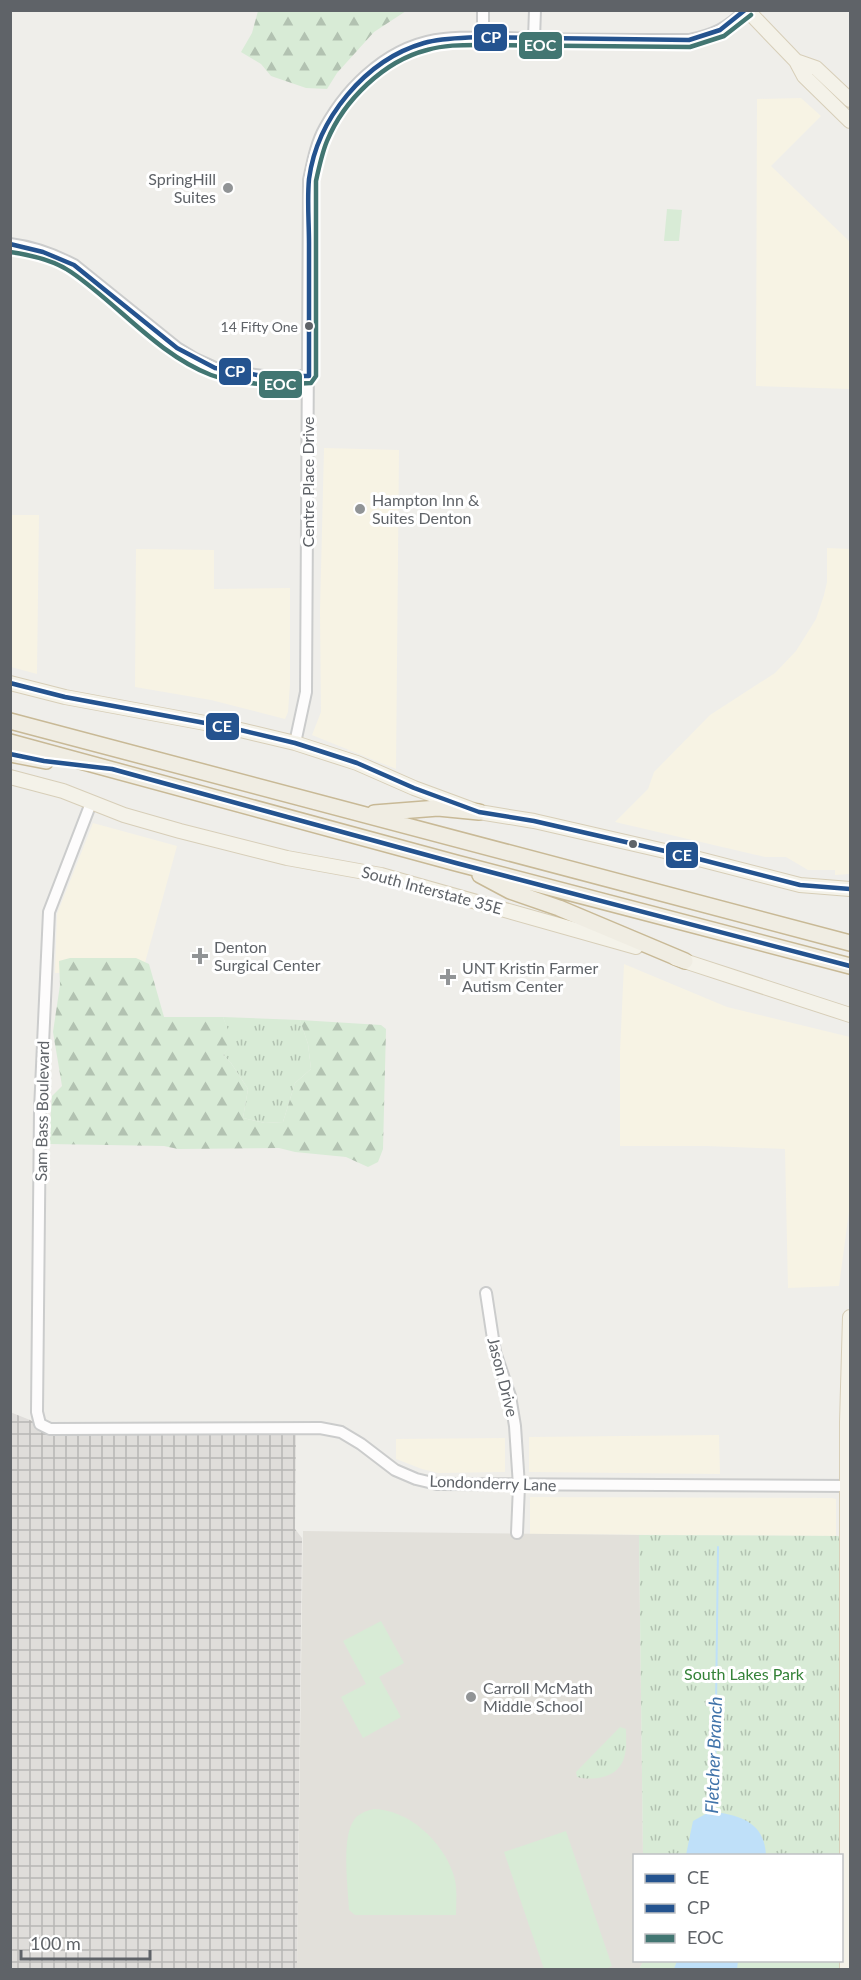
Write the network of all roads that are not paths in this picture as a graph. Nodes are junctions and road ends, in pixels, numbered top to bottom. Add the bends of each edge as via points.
1 (483, 10) edge
2 (535, 10) edge
3 (746, 10) edge
4 (483, 37) junction
5 (534, 39) junction
6 (796, 61) junction
7 (850, 100) edge
8 (850, 121) edge
9 (10, 244) edge
10 (309, 376) junction
11 (10, 683) edge
12 (10, 721) edge
13 (10, 742) edge
14 (295, 743) junction
15 (10, 754) edge
16 (112, 769) junction
17 (10, 777) edge
18 (91, 803) junction
19 (479, 812) junction
20 (364, 814) junction
21 (456, 863) junction
22 (850, 889) edge
23 (850, 943) edge
24 (685, 961) junction
25 (848, 966) edge
26 (847, 1011) edge
27 (486, 1293) dead end
28 (850, 1317) edge
29 (44, 1425) joint
30 (519, 1485) junction
31 (849, 1486) edge
32 (518, 1533) dead end
33 (849, 1914) edge
34 (847, 1970) edge

1 - 4 street
2 - 5 street
3 - 5 street, Centre Place Drive via 712,36 689,40
3 - 6 main road
4 - 5 street, Centre Place Drive
4 - 10 street, Centre Place Drive via 442,39 403,50 377,65 351,90 325,128 309,180
6 - 7 main road via 816,68
6 - 8 main road via 804,76
9 - 10 street via 33,248 74,265 177,348 205,363 238,373
10 - 14 street, Centre Place Drive via 306,692
11 - 14 main road
12 - 20 highway
13 - 16 highway
14 - 19 main road via 357,763
15 - 16 highway
16 - 21 highway
17 - 18 main road, South Interstate 35E
18 - 24 main road, South Interstate 35E via 180,831 403,881
18 - 29 street, Sam Bass Boulevard via 49,912 38,1270 37,1412 40,1424
19 - 20 highway via 438,808
19 - 22 main road via 544,823 800,885
20 - 23 highway
21 - 24 highway via 510,891
21 - 25 highway
24 - 26 main road, South Interstate 35E
27 - 30 street, Jason Drive via 495,1352 510,1396
28 - 31 main road
29 - 30 street, Londonderry Lane via 50,1430 320,1428 342,1432 394,1470 416,1479 437,1484
30 - 31 street, Londonderry Lane
30 - 32 street, Jason Drive
31 - 33 main road
33 - 34 main road

